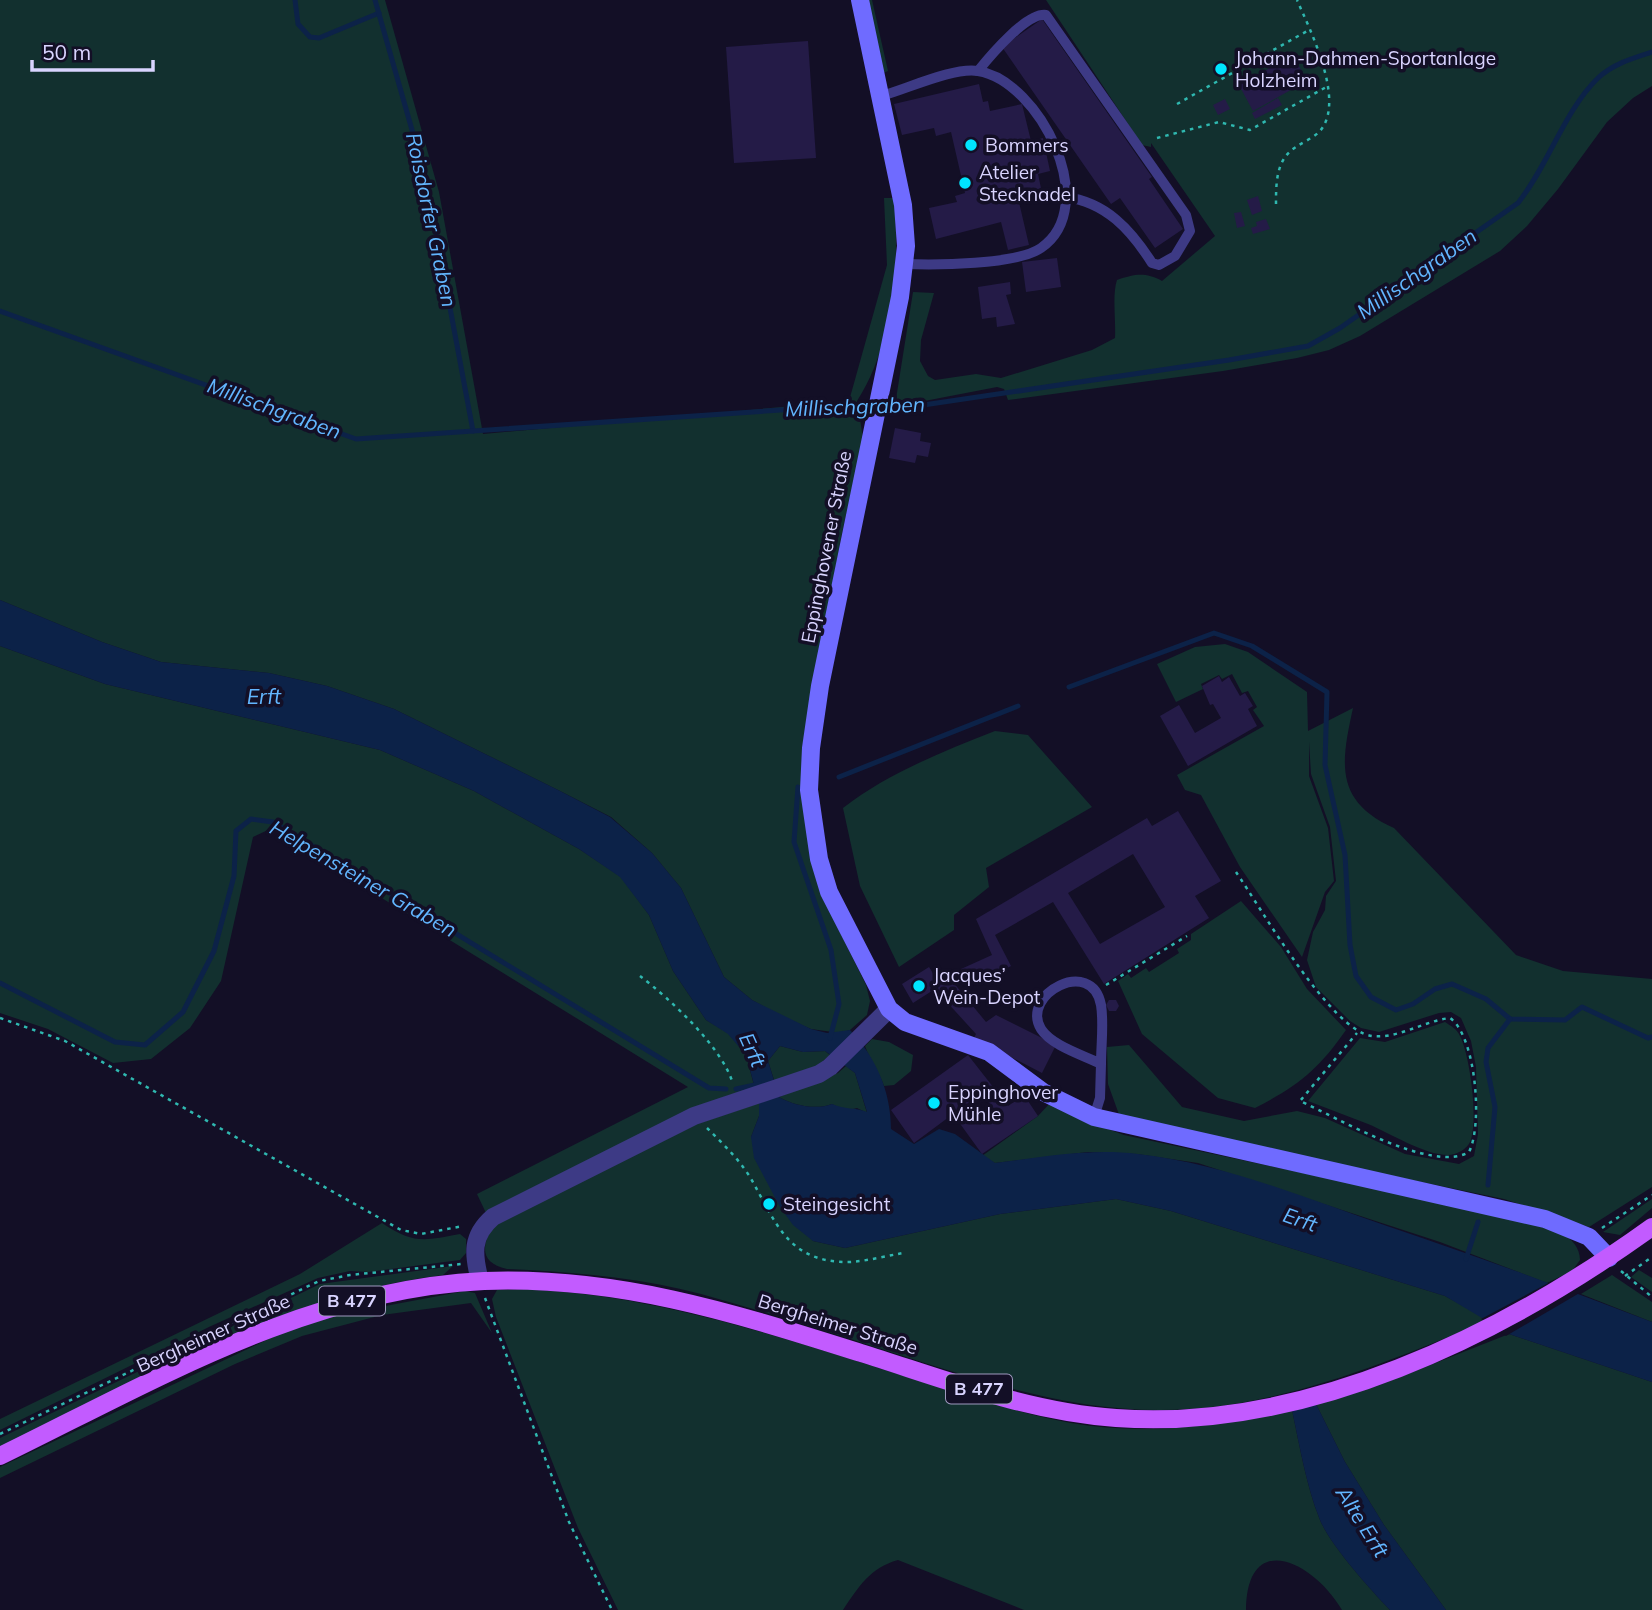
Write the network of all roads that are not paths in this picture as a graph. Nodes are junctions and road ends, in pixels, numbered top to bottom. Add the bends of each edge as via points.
1 (860, 0) edge
2 (978, 71) junction
3 (881, 96) junction
4 (1065, 198) junction
5 (905, 264) junction
6 (889, 1009) junction
7 (1101, 1064) junction
8 (1094, 1117) junction
9 (1652, 1227) edge
10 (1609, 1258) junction
11 (480, 1281) junction
12 (0, 1456) edge

1 - 3 main road, Eppinghovener Straße
2 - 3 lane via 951,73
2 - 4 lane via 1011,86 1044,124 1061,158
2 - 4 lane via 999,44 1037,16 1046,15 1186,215 1190,230 1175,256 1158,265 1125,224 1089,202
3 - 5 main road, Eppinghovener Straße via 903,205
4 - 5 lane via 1052,237 1031,253 955,264
5 - 6 main road, Eppinghovener Straße via 820,686 809,790 829,892
6 - 8 main road via 913,1026 989,1052 1043,1092
6 - 11 street via 830,1067 777,1090 694,1116 505,1209 483,1226 474,1247
7 - 7 lane via 1051,1039 1040,1027 1041,1003 1051,989 1072,980 1085,982 1095,992 1101,1003
7 - 8 lane
8 - 10 main road via 1545,1219 1589,1237
9 - 10 main road, Bergheimer Straße / B 477
10 - 11 main road, Bergheimer Straße / B 477 via 1476,1335 1371,1377 1213,1416 1115,1418 1013,1399 740,1315 648,1292 564,1282
11 - 12 main road, Bergheimer Straße / B 477 via 385,1294 276,1325

